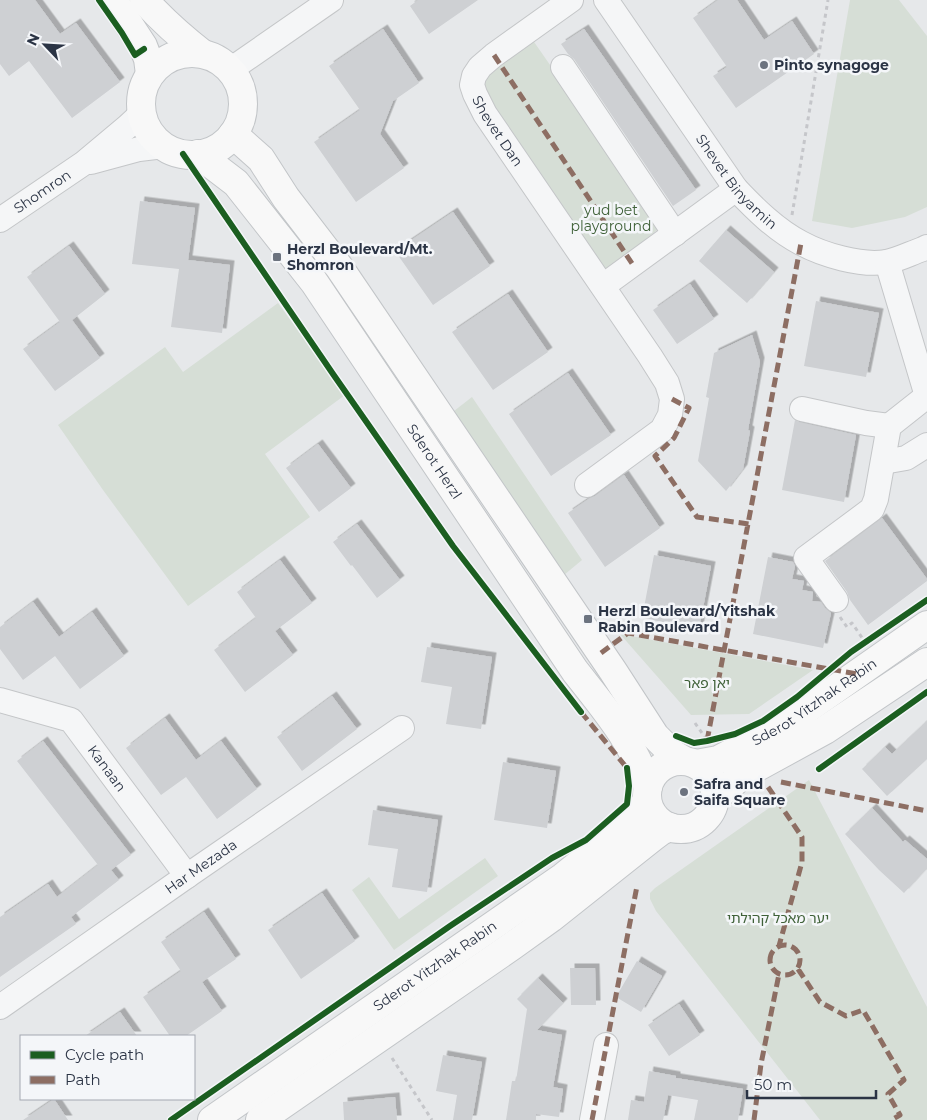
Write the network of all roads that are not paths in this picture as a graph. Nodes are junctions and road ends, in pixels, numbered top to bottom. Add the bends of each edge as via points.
1 (114, 0) edge
2 (144, 0) edge
3 (331, 0) edge
4 (571, 0) edge
5 (606, 0) edge
6 (203, 54) junction
7 (563, 67) dead end
8 (230, 70) junction
9 (150, 74) junction
10 (142, 112) junction
11 (233, 134) junction
12 (164, 146) junction
13 (198, 154) junction
14 (84, 163) junction
15 (736, 189) junction
16 (0, 220) edge
17 (675, 234) junction
18 (927, 247) edge
19 (887, 262) junction
20 (603, 286) junction
21 (927, 396) edge
22 (802, 409) dead end
23 (889, 426) junction
24 (927, 445) edge
25 (883, 462) junction
26 (587, 484) dead end
27 (840, 607) road end
28 (927, 625) edge
29 (927, 662) edge
30 (0, 700) edge
31 (402, 728) dead end
32 (690, 763) junction
33 (648, 793) junction
34 (715, 798) junction
35 (670, 827) junction
36 (186, 876) junction
37 (0, 1007) edge
38 (606, 1045) dead end
39 (212, 1120) edge
40 (260, 1120) edge
41 (592, 1120) edge

1 - 9 main road via 143,46
2 - 6 main road, Sderot Herzl
3 - 8 street
4 - 20 street, Shevet Dan via 494,54 480,67 472,85 485,114
5 - 15 street, Shevet Binyamin
6 - 8 main road, Sderot Herzl
6 - 9 main road via 174,56
7 - 17 street
8 - 11 main road, Sderot Herzl via 238,81 243,108
9 - 10 main road via 144,86
10 - 12 main road via 146,126
10 - 14 street, Shomron
11 - 13 main road, Sderot Herzl via 212,151
11 - 32 main road via 261,159 286,198 339,267 662,745
12 - 13 main road, Sderot Herzl via 180,153
12 - 14 street, Shomron
13 - 33 main road, Sderot Herzl via 236,183 314,282 574,671 619,728 638,760
14 - 16 street, Shomron
15 - 17 street
15 - 19 street, Shevet Binyamin via 751,206 801,243 835,257 863,263
17 - 20 street
18 - 19 street, Shevet Binyamin
19 - 21 street
20 - 26 street, Shevet Dan via 668,383 672,399 670,414 662,430
21 - 23 street
22 - 23 street
23 - 25 street
24 - 25 street via 906,458
25 - 27 street via 872,509 806,558
28 - 32 main road, Sderot Yitzhak Rabin via 784,725 718,760
29 - 34 main road, Sderot Yitzhak Rabin via 825,730 740,776
30 - 36 street, Kanaan via 71,720
31 - 36 street, Har Mezada
32 - 33 main road via 675,762 658,770
32 - 34 main road via 704,770 710,778
33 - 35 main road via 650,809 655,817
33 - 39 main road, Sderot Yitzhak Rabin via 637,816 576,868
34 - 35 main road via 711,811 696,825 678,829
35 - 40 main road, Sderot Yitzhak Rabin via 512,946
36 - 37 street, Har Mezada
38 - 41 street

